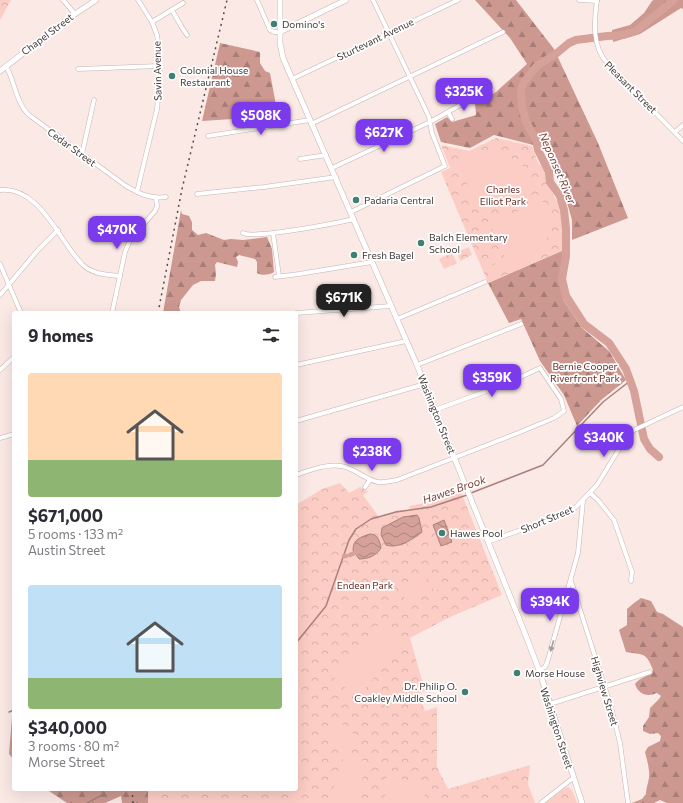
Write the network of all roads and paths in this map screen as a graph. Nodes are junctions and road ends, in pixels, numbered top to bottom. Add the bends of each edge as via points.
1 (63, 0) edge
2 (96, 0) edge
3 (138, 0) edge
4 (257, 0) edge
5 (280, 0) edge
6 (346, 0) edge
7 (373, 0) edge
8 (458, 0) edge
9 (579, 0) edge
10 (597, 0) edge
11 (183, 3) dead end
12 (172, 10) junction
13 (75, 14) junction
14 (152, 22) junction
15 (280, 32) junction
16 (389, 32) junction
17 (503, 32) dead end
18 (187, 35) dead end
19 (6, 66) junction
20 (159, 66) junction
21 (78, 69) dead end
22 (0, 71) edge
23 (410, 76) junction
24 (292, 79) junction
25 (492, 90) dead end
26 (94, 100) dead end
27 (448, 112) junction
28 (452, 119) dead end
29 (311, 122) junction
30 (430, 122) junction
31 (683, 125) edge
32 (676, 132) junction
33 (208, 136) dead end
34 (683, 141) edge
35 (82, 154) junction
36 (326, 155) junction
37 (300, 159) dead end
38 (332, 168) junction
39 (336, 177) junction
40 (0, 190) edge
41 (137, 192) junction
42 (197, 194) dead end
43 (166, 196) dead end
44 (156, 198) junction
45 (351, 212) junction
46 (354, 219) junction
47 (58, 230) junction
48 (243, 233) dead end
49 (273, 233) junction
50 (372, 262) junction
51 (0, 264) edge
52 (120, 276) junction
53 (485, 282) dead end
54 (9, 285) junction
55 (0, 295) edge
56 (391, 306) junction
57 (20, 311) edge
58 (112, 311) edge
59 (298, 313) edge
60 (397, 319) junction
61 (521, 324) dead end
62 (406, 341) junction
63 (12, 359) edge
64 (417, 365) junction
65 (298, 366) edge
66 (0, 370) edge
67 (425, 384) junction
68 (683, 407) edge
69 (435, 410) junction
70 (298, 420) edge
71 (12, 435) edge
72 (0, 438) edge
73 (455, 458) junction
74 (298, 474) edge
75 (370, 480) junction
76 (365, 487) dead end
77 (590, 493) junction
78 (583, 501) junction
79 (488, 542) junction
80 (570, 581) junction
81 (631, 581) dead end
82 (539, 670) junction
83 (650, 672) dead end
84 (605, 687) junction
85 (550, 704) junction
86 (573, 778) junction
87 (540, 803) edge
88 (582, 803) edge
89 (628, 803) edge

1 - 13 street
2 - 13 main road, Chapel Street
3 - 14 street, Savin Avenue
4 - 15 street via 270,30
5 - 15 main road, Washington Street
6 - 15 main road
7 - 16 street
8 - 16 street, Sturtevant Avenue
9 - 10 street
10 - 32 street, Pleasant Street via 595,23 600,54
11 - 12 street
12 - 14 street
12 - 18 street
13 - 19 main road, Chapel Street
14 - 20 street, Savin Avenue via 157,35
15 - 24 main road, Washington Street via 281,52
16 - 23 street
16 - 24 street, Sturtevant Avenue
17 - 23 street
19 - 22 main road, Chapel Street
19 - 35 street, Cedar Street via 25,112
20 - 21 street
20 - 41 street, Savin Avenue via 157,110
23 - 29 street
23 - 30 street
24 - 29 main road, Washington Street
25 - 27 street
26 - 35 street
27 - 28 street
27 - 30 street
29 - 33 street
29 - 36 main road, Washington Street
30 - 38 street
30 - 45 street via 445,166
31 - 32 street
32 - 34 street, Pleasant Street
35 - 41 street, Cedar Street
36 - 37 street
36 - 38 main road, Washington Street
38 - 39 main road, Washington Street
39 - 42 street
39 - 45 main road, Washington Street
40 - 47 street via 10,190 28,198
41 - 44 street, Cedar Street
43 - 44 street, Cedar Street
44 - 52 street via 155,211 130,240
45 - 46 main road, Washington Street
46 - 49 street
46 - 50 main road, Washington Street
47 - 52 street via 82,265 96,272
47 - 54 street
48 - 49 street
49 - 50 street via 277,276
50 - 56 main road, Washington Street
51 - 54 street
52 - 58 street
53 - 60 street
54 - 55 street
54 - 57 street
56 - 59 street
56 - 60 main road, Washington Street
60 - 62 main road, Washington Street
61 - 64 street
62 - 64 main road, Washington Street
62 - 65 street
63 - 66 street
64 - 67 main road, Washington Street
67 - 69 main road, Washington Street
67 - 70 street
68 - 77 street, Short Street via 637,427 624,441
69 - 73 main road, Washington Street
69 - 73 street via 496,388 540,368 562,399 564,411 561,414
71 - 72 street
73 - 75 street via 397,480 382,483
73 - 79 main road, Washington Street
74 - 75 street via 325,466 341,466
75 - 76 street
77 - 78 street, Short Street
77 - 81 street via 614,520 632,572
78 - 79 street, Short Street via 569,511
78 - 80 street via 580,545
79 - 82 main road, Washington Street
80 -> 82 street via 547,664
80 - 84 street, Highview Street
82 - 85 main road, Washington Street
83 - 84 street
84 - 85 street
84 - 89 street, Highview Street via 618,735
85 - 86 main road, Washington Street
86 - 87 street
86 - 88 main road, Washington Street

